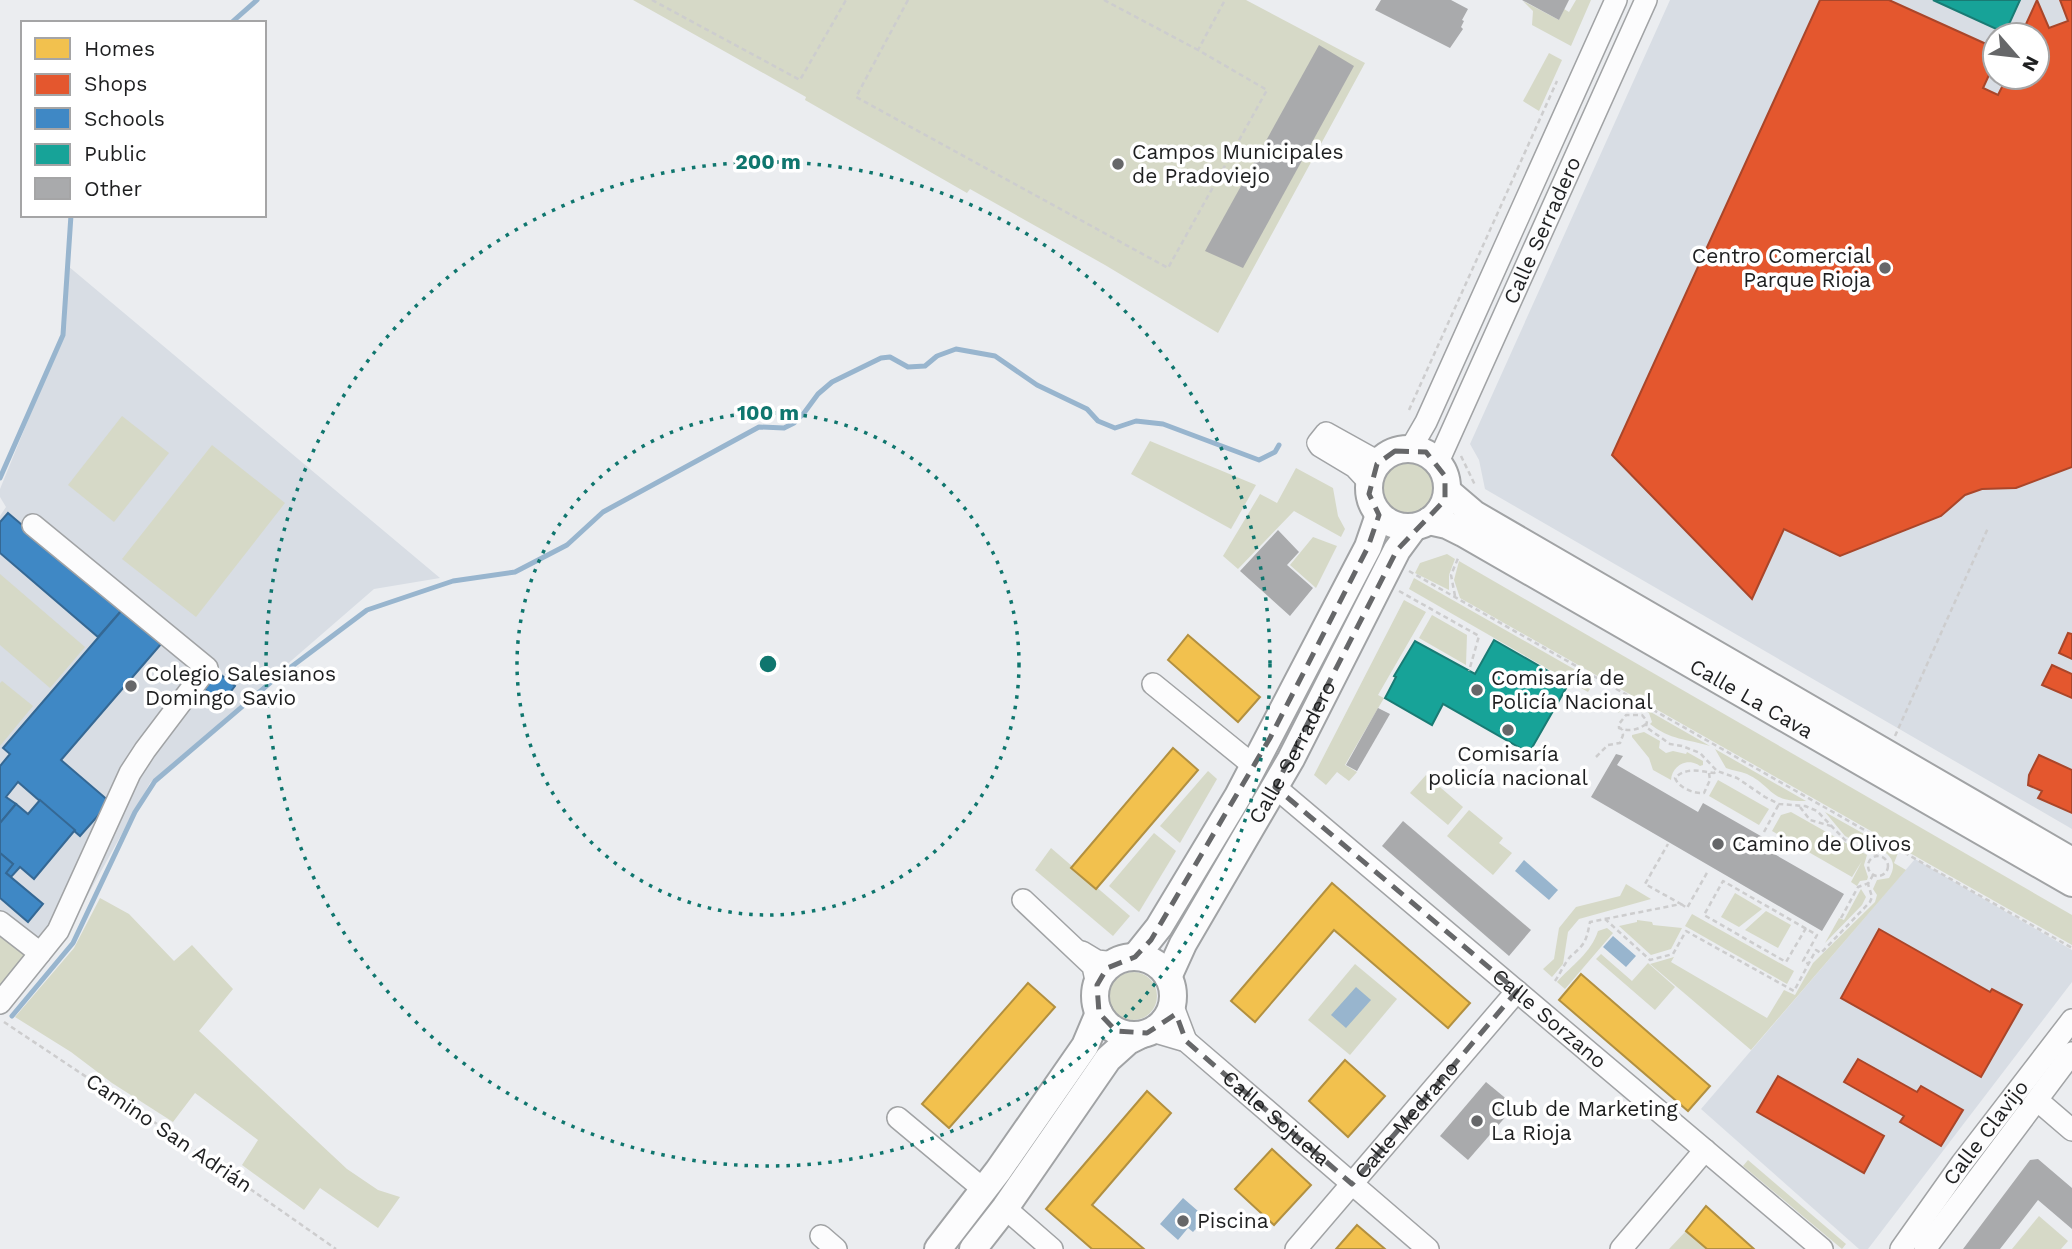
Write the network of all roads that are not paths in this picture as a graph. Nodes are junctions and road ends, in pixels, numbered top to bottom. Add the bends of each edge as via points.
1 (1616, 0) edge
2 (1646, 0) edge
3 (1411, 448) junction
4 (1438, 462) junction
5 (1447, 491) junction
6 (1379, 515) junction
7 (1422, 524) junction
8 (33, 525) dead end
9 (1153, 684) dead end
10 (1254, 766) junction
11 (1275, 787) junction
12 (2072, 861) edge
13 (2072, 883) edge
14 (1023, 900) dead end
15 (0, 922) edge
16 (1075, 947) junction
17 (40, 953) junction
18 (1125, 960) junction
19 (1168, 977) junction
20 (1097, 985) junction
21 (1517, 992) junction
22 (0, 1003) edge
23 (1172, 1004) junction
24 (1099, 1013) junction
25 (2072, 1020) edge
26 (1146, 1033) junction
27 (1186, 1041) junction
28 (2072, 1053) edge
29 (2037, 1100) junction
30 (898, 1118) dead end
31 (2072, 1130) edge
32 (1705, 1150) junction
33 (1352, 1184) junction
34 (983, 1189) junction
35 (1005, 1209) junction
36 (938, 1249) edge
37 (972, 1249) edge
38 (1052, 1249) edge
39 (1296, 1249) edge
40 (1428, 1249) edge
41 (1621, 1249) edge
42 (1822, 1249) edge
43 (1901, 1249) edge
44 (1925, 1249) edge

1 - 3 street, Calle Serradero
2 - 4 street, Calle Serradero
3 - 4 main road
3 - 6 main road via 1395,451 1375,470 1369,494
4 - 5 main road
5 - 7 main road via 1442,508
5 - 12 main road, Calle La Cava via 1474,514
6 - 7 main road via 1395,525
6 - 10 main road, Calle Serradero via 1368,547
7 - 11 main road, Calle Serradero
7 - 13 main road, Calle La Cava via 1447,525 1469,536
8 - 17 street via 207,668 130,773 64,918
9 - 10 street
10 - 18 main road, Calle Serradero via 1159,927
11 - 19 main road, Calle Serradero
11 - 21 street, Calle Sorzano
14 - 16 street
15 - 17 street
16 - 18 street via 1097,961
16 - 20 street via 1093,966
17 - 22 street
18 - 19 main road via 1154,963
18 - 20 main road via 1107,968
19 - 23 main road
20 - 24 main road
21 - 32 street, Calle Sorzano
21 - 33 street, Calle Medrano
23 - 26 main road via 1161,1024
23 - 27 street, Calle Sojuela
24 - 26 main road via 1116,1031
24 - 34 main road via 1085,1046
25 - 43 street, Calle Clavijo
26 - 27 street, Calle Sojuela
26 - 35 main road via 1128,1041 1108,1059
27 - 33 street, Calle Sojuela
28 - 29 street, Calle Clavijo
29 - 31 street
29 - 44 street, Calle Clavijo
30 - 34 street
32 - 41 street
32 - 42 street, Calle Sorzano
33 - 39 street, Calle Medrano
33 - 40 street, Calle Sojuela
34 - 36 main road
35 - 37 main road
35 - 38 street

